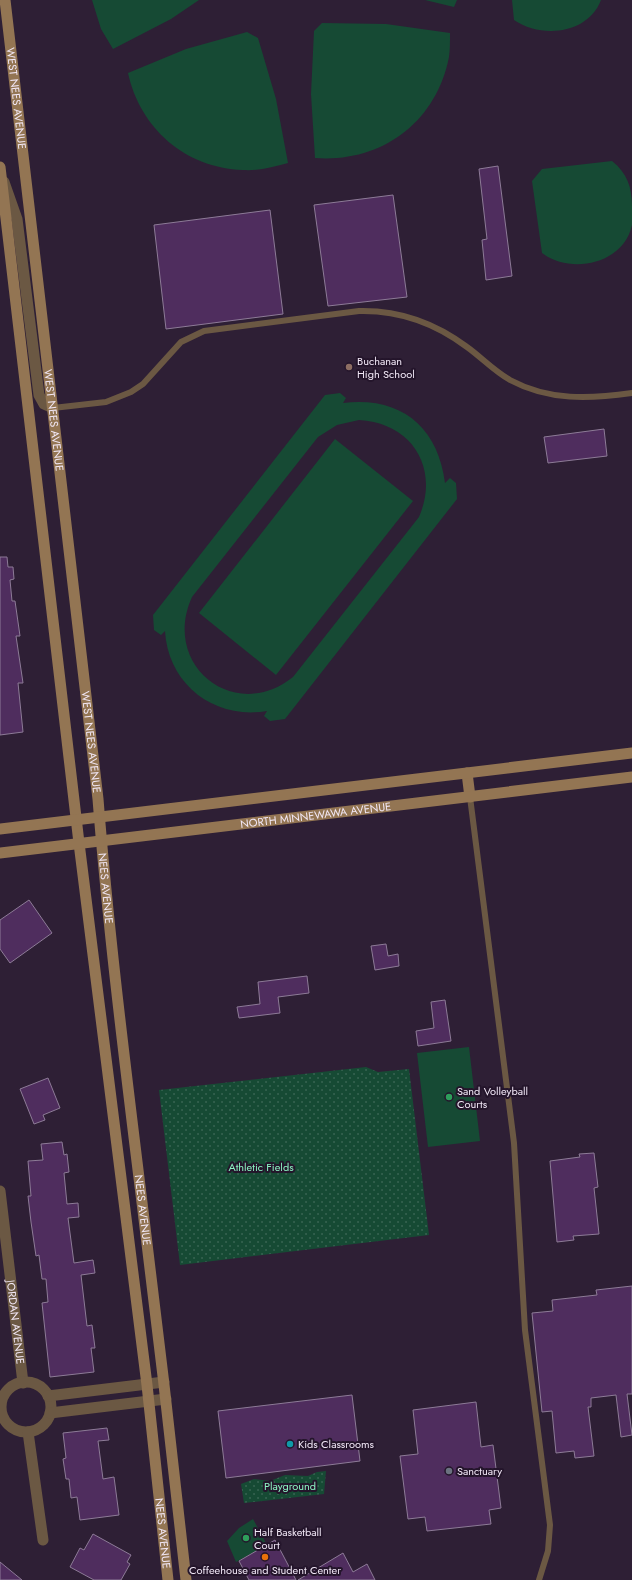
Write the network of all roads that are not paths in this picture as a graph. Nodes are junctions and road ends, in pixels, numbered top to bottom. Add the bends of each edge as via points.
1 (6, 0) edge
2 (0, 170) edge
3 (632, 393) edge
4 (53, 408) junction
5 (632, 753) edge
6 (467, 772) junction
7 (632, 777) edge
8 (470, 797) junction
9 (100, 817) junction
10 (77, 819) junction
11 (0, 829) edge
12 (101, 841) junction
13 (79, 843) junction
14 (0, 853) edge
15 (0, 1191) edge
16 (23, 1382) junction
17 (164, 1382) junction
18 (147, 1384) junction
19 (48, 1396) junction
20 (166, 1399) junction
21 (149, 1401) junction
22 (0, 1410) edge
23 (50, 1413) junction
24 (28, 1432) junction
25 (43, 1540) dead end
26 (168, 1580) edge
27 (186, 1580) edge
28 (539, 1580) edge

1 - 4 main road, WEST NEES AVENUE
2 - 4 street via 17,219 39,395 44,404
2 - 10 main road
3 - 4 lane via 585,398 535,390 510,380 439,328 408,317 359,311 204,331 181,342 143,384 131,392 106,402
4 - 9 main road, WEST NEES AVENUE
5 - 6 main road
6 - 8 main road
6 - 9 main road
7 - 8 main road, NORTH MINNEWAWA AVENUE
8 - 12 main road, NORTH MINNEWAWA AVENUE
8 - 28 lane via 514,1143 525,1330 550,1524 548,1551
9 - 10 main road
9 - 12 main road, WEST NEES AVENUE
10 - 11 main road
10 - 13 main road
12 - 13 main road, NORTH MINNEWAWA AVENUE
12 - 17 main road, NEES AVENUE via 124,1059
13 - 14 main road, NORTH MINNEWAWA AVENUE
13 - 18 main road, NEES AVENUE
15 - 16 street, JORDAN AVENUE
16 - 19 street via 37,1386
16 - 22 street via 6,1392
17 - 18 street
17 - 20 main road, NEES AVENUE
18 - 19 street
18 - 21 main road, NEES AVENUE
19 - 23 street
20 - 21 street
20 - 27 main road, NEES AVENUE
21 - 23 street
21 - 26 main road, NEES AVENUE
22 - 24 street via 10,1427
23 - 24 street via 42,1426
24 - 25 street

